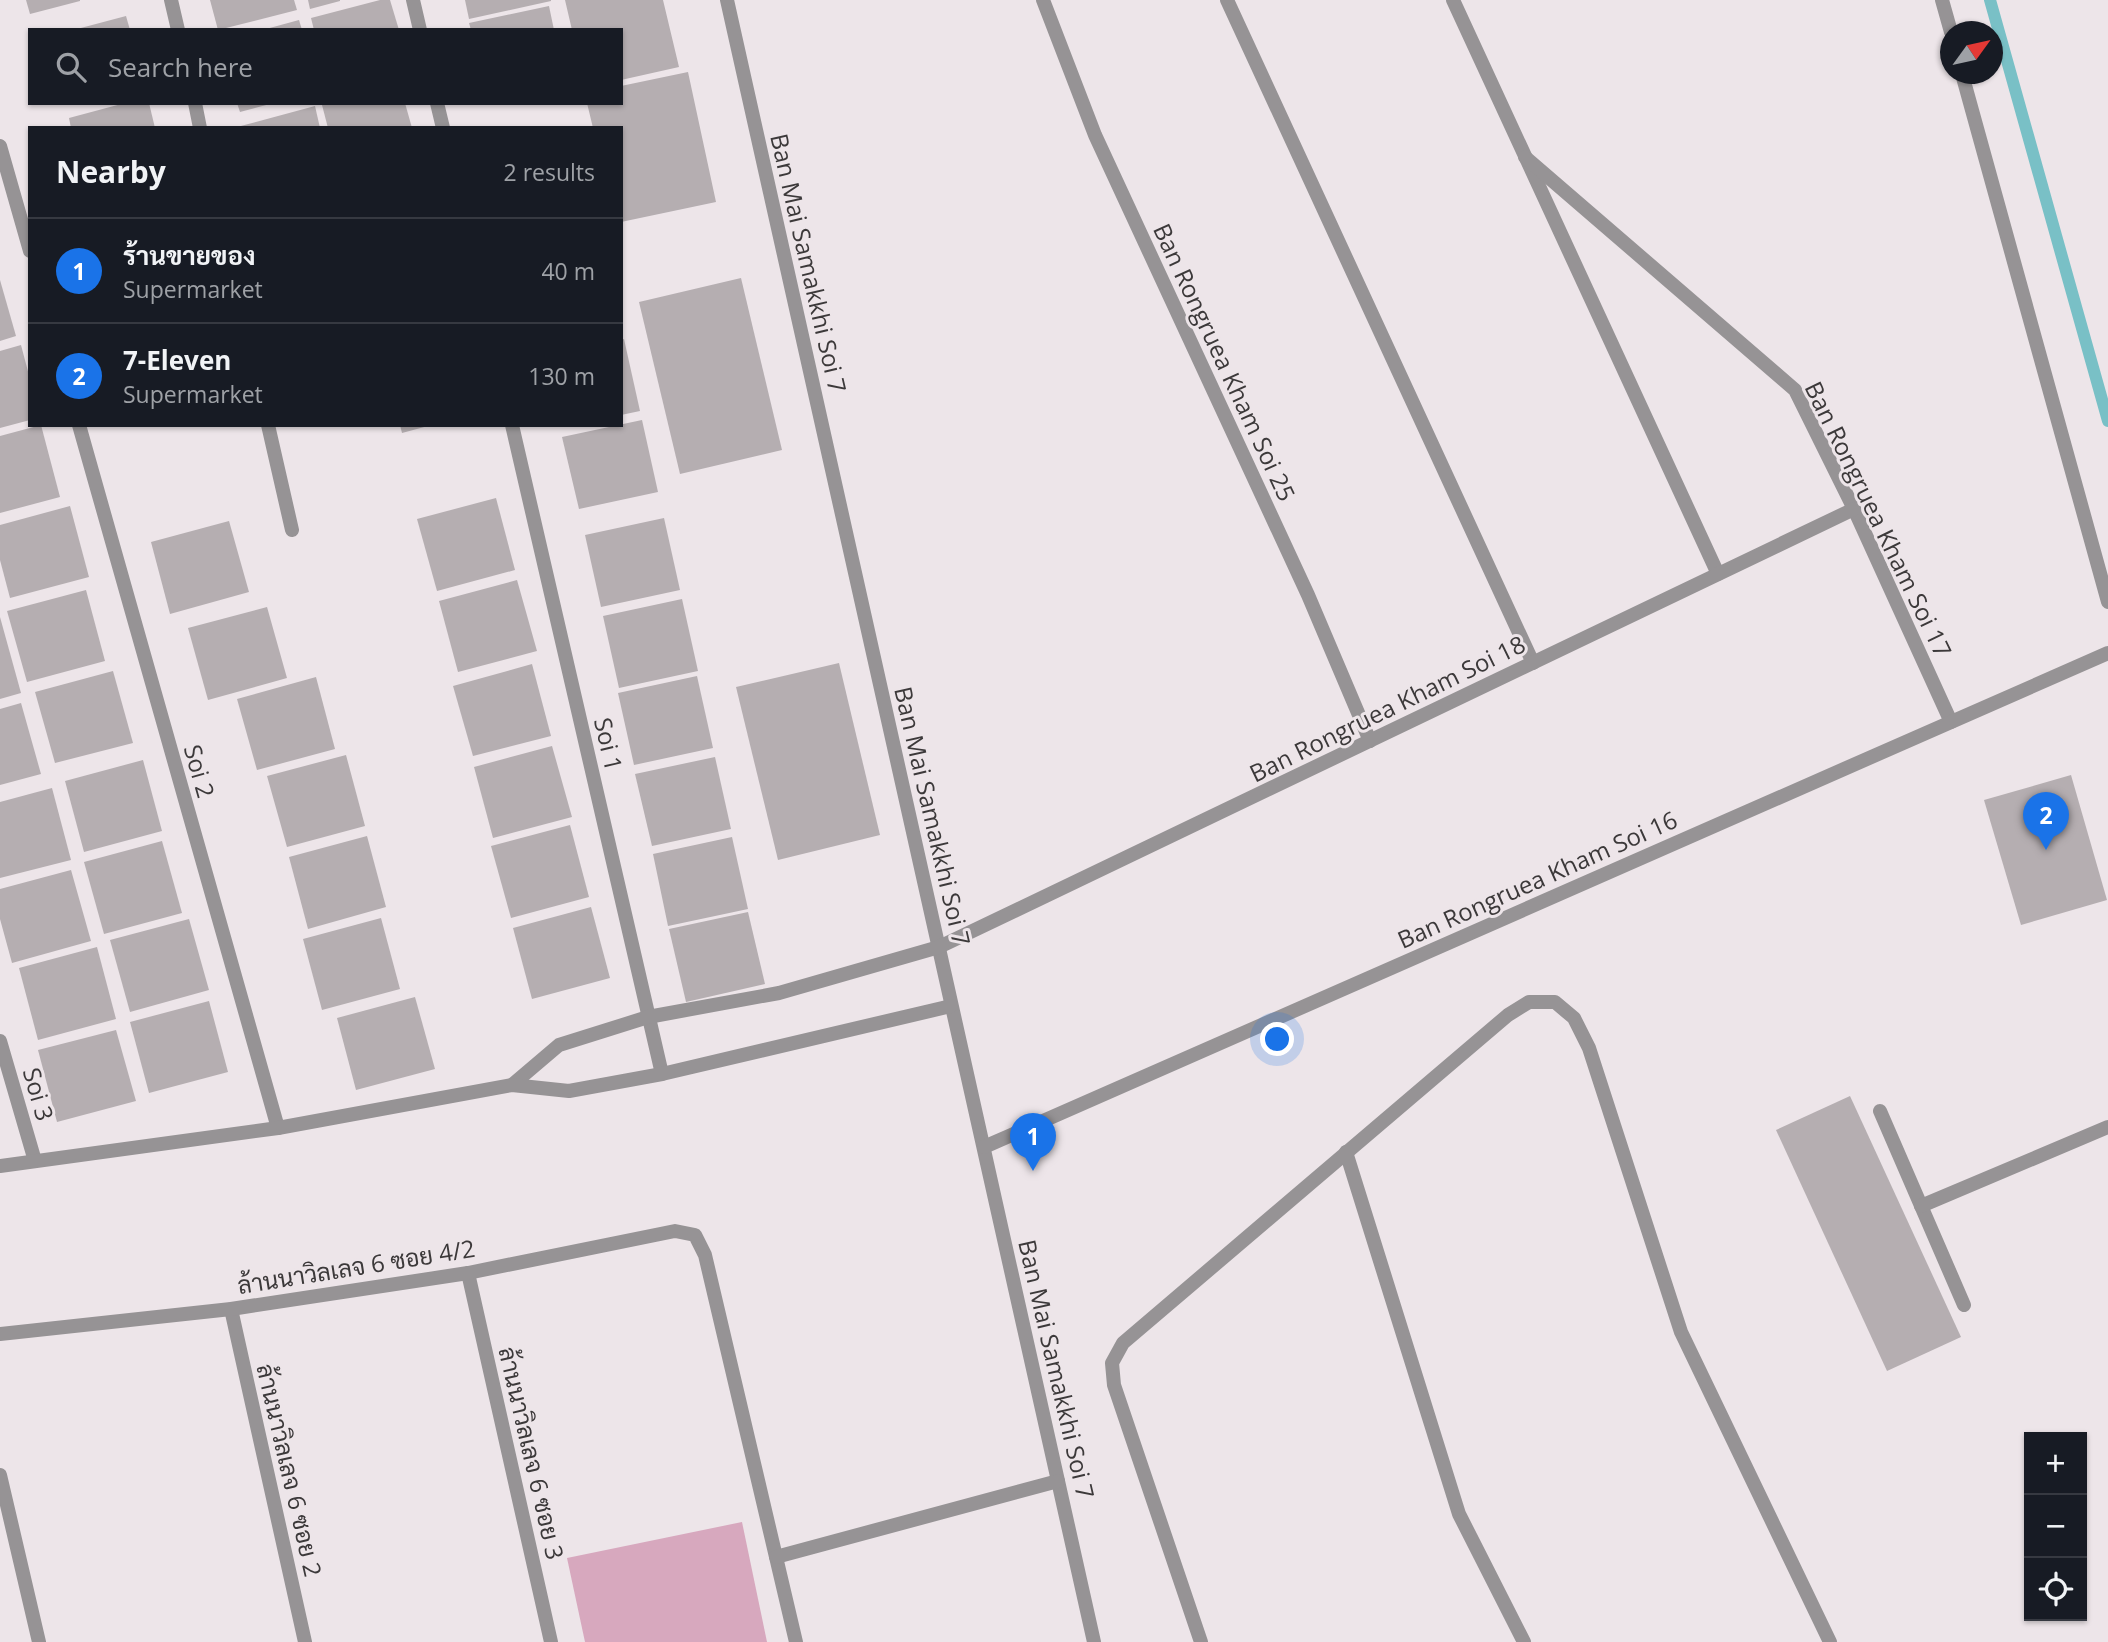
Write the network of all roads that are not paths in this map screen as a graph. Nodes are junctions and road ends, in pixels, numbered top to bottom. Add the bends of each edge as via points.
1 (172, 0) edge
2 (413, 0) edge
3 (727, 0) edge
4 (1043, 0) edge
5 (1227, 0) edge
6 (1453, 0) edge
7 (1942, 0) edge
8 (1948, 21) edge
9 (178, 28) edge
10 (420, 28) edge
11 (1965, 84) edge
12 (195, 105) edge
13 (437, 105) edge
14 (200, 126) edge
15 (443, 126) edge
16 (0, 146) edge
17 (1525, 158) junction
18 (28, 244) edge
19 (80, 427) edge
20 (268, 427) edge
21 (512, 427) edge
22 (1853, 509) junction
23 (292, 530) dead end
24 (1718, 574) junction
25 (2108, 602) edge
26 (2108, 653) edge
27 (1533, 663) junction
28 (1951, 722) junction
29 (1370, 741) junction
30 (939, 947) junction
31 (951, 1006) junction
32 (648, 1017) junction
33 (0, 1041) edge
34 (662, 1074) junction
35 (512, 1085) junction
36 (1880, 1111) dead end
37 (2108, 1127) edge
38 (278, 1129) junction
39 (984, 1147) junction
40 (1346, 1152) junction
41 (35, 1161) junction
42 (0, 1166) edge
43 (1921, 1206) junction
44 (468, 1273) junction
45 (1964, 1304) dead end
46 (231, 1309) junction
47 (0, 1334) edge
48 (0, 1475) edge
49 (1058, 1481) junction
50 (776, 1557) junction
51 (39, 1642) edge
52 (305, 1642) edge
53 (551, 1642) edge
54 (796, 1642) edge
55 (1094, 1642) edge
56 (1201, 1642) edge
57 (1524, 1642) edge
58 (1830, 1642) edge

1 - 9 street
2 - 10 street
3 - 30 street, Ban Mai Samakkhi Soi 7
4 - 29 street, Ban Rongruea Kham Soi 25 via 1095,135 1308,594
5 - 27 street
6 - 17 street
7 - 8 street
11 - 25 street
12 - 14 street
13 - 15 street
16 - 18 street
17 - 22 street, Ban Rongruea Kham Soi 17 via 1795,390
17 - 24 street
19 - 38 street, Soi 2
20 - 23 street
21 - 32 street, Soi 1
22 - 24 street, Ban Rongruea Kham Soi 18
22 - 28 street, Ban Rongruea Kham Soi 17
24 - 27 street, Ban Rongruea Kham Soi 18
26 - 28 street, Ban Rongruea Kham Soi 16
27 - 29 street, Ban Rongruea Kham Soi 18
28 - 39 street, Ban Rongruea Kham Soi 16
29 - 30 street, Ban Rongruea Kham Soi 18
30 - 31 street, Ban Mai Samakkhi Soi 7
30 - 32 street, Ban Rongruea Kham Soi 18 via 779,993
31 - 34 street
31 - 39 street, Ban Mai Samakkhi Soi 7
32 - 34 street, Soi 1
32 - 35 street, Ban Rongruea Kham Soi 18 via 559,1045
33 - 41 street, Soi 3
34 - 35 street via 569,1091
35 - 38 street
36 - 43 street
37 - 43 street
38 - 41 street
39 - 49 street, Ban Mai Samakkhi Soi 7
40 - 56 street via 1123,1343 1112,1363 1114,1385
40 - 57 street via 1459,1514
40 - 58 street via 1529,1002 1555,1002 1574,1018 1589,1048 1681,1332
41 - 42 street
43 - 45 street
44 - 46 street, ล้านนาวิลเลจ 6 ซอย 4/2
44 - 50 street, ล้านนาวิลเลจ 6 ซอย 4/2 via 675,1231 695,1236 705,1255
44 - 53 street, ล้านนาวิลเลจ 6 ซอย 3
46 - 47 street, ล้านนาวิลเลจ 6 ซอย 4/2
46 - 52 street, ล้านนาวิลเลจ 6 ซอย 2
48 - 51 street
49 - 50 street
49 - 55 street, Ban Mai Samakkhi Soi 7
50 - 54 street

